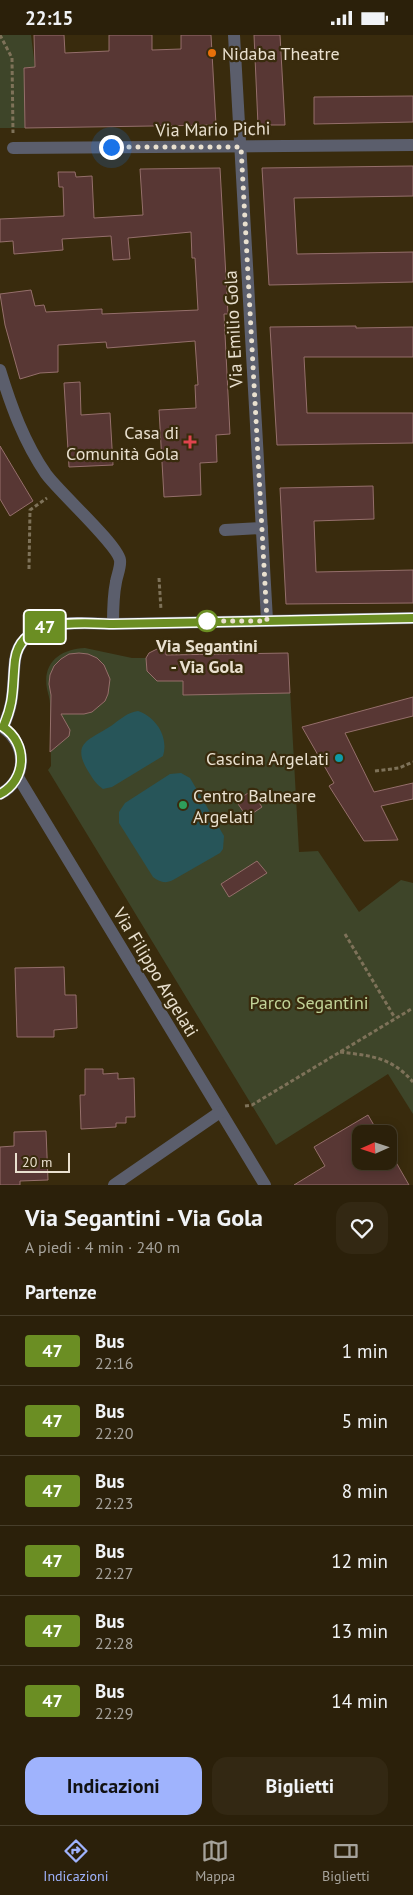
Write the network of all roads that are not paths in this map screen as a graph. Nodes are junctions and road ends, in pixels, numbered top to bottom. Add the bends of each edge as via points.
1 (234, 35) edge
2 (413, 145) edge
3 (241, 147) junction
4 (13, 148) road end
5 (0, 370) edge
6 (262, 528) junction
7 (225, 530) dead end
8 (413, 618) edge
9 (267, 621) junction
10 (113, 624) junction
11 (1, 727) edge
12 (18, 777) junction
13 (0, 794) edge
14 (220, 1112) junction
15 (114, 1185) edge
16 (265, 1185) edge

1 - 3 street, Via Emilio Gola
2 - 3 street, Via Mario Pichi
3 - 4 street, Via Mario Pichi
3 - 6 street, Via Emilio Gola
5 - 10 street via 18,422 46,474 115,548 120,560 113,601
6 - 7 street
6 - 9 street, Via Emilio Gola
8 - 9 street
9 - 10 street
10 - 11 street via 70,623 42,628 26,638 16,657 11,709
11 - 12 street via 13,736 20,749 22,763
12 - 13 street
12 - 14 street, Via Filippo Argelati
14 - 15 street
14 - 16 street, Via Filippo Argelati

